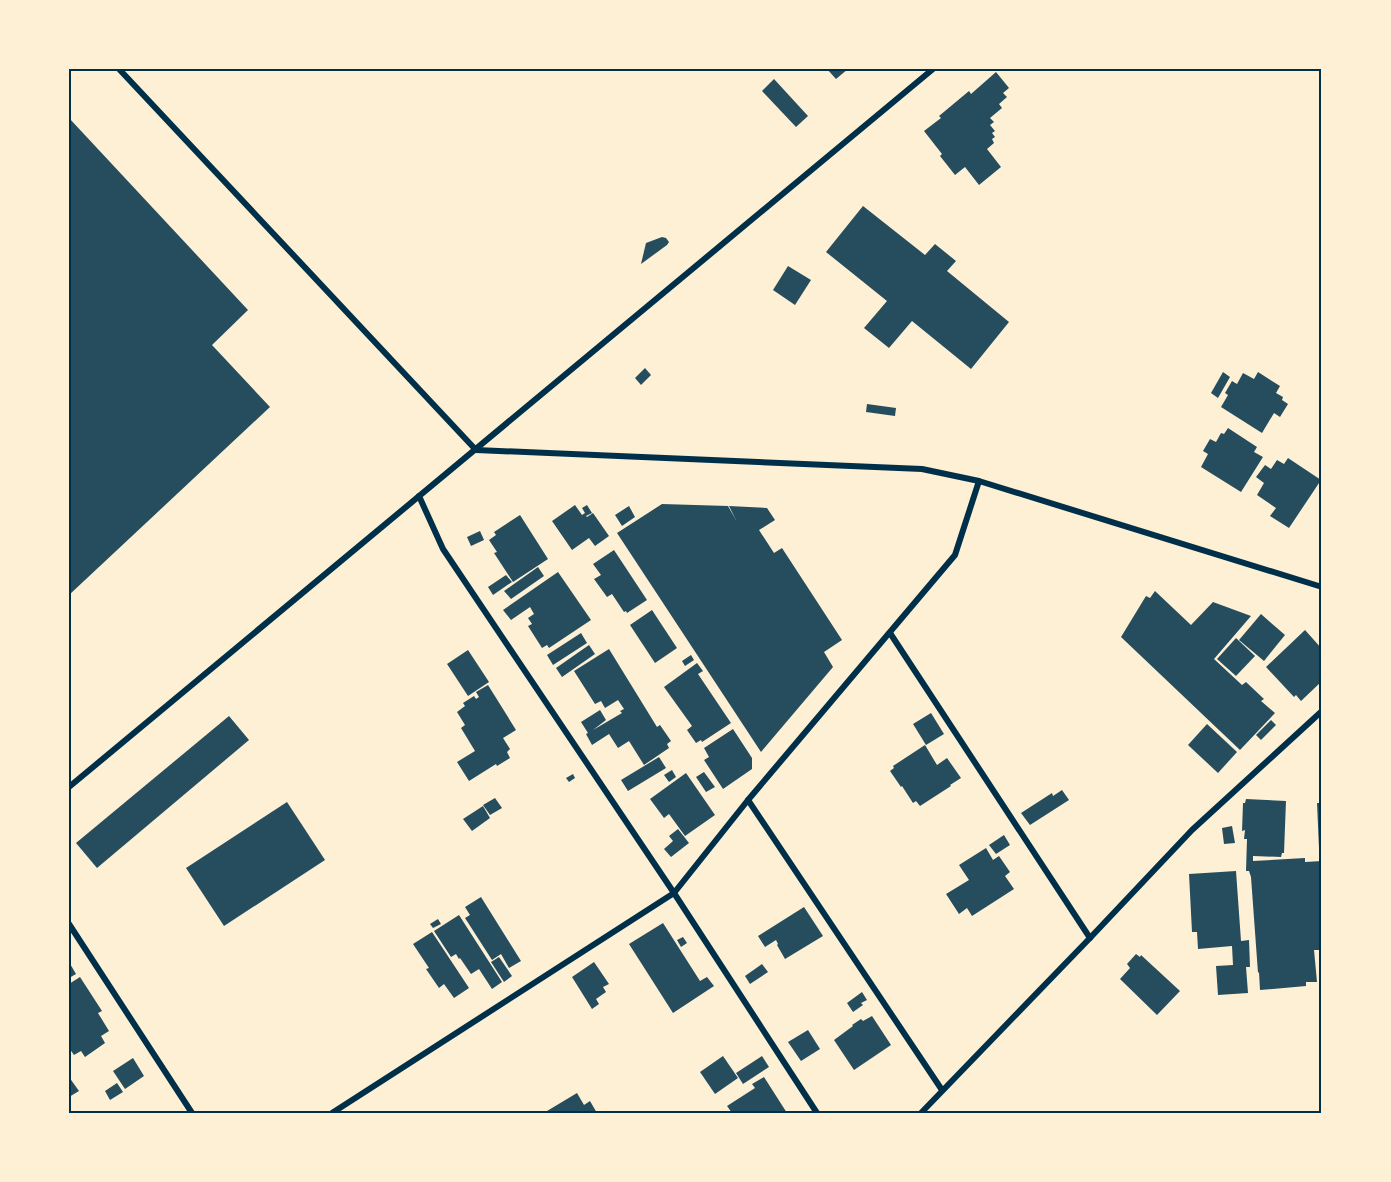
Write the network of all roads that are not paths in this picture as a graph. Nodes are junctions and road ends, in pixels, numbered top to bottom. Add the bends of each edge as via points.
1 (119, 69) edge
2 (933, 69) edge
3 (476, 450) junction
4 (979, 481) junction
5 (419, 496) junction
6 (1322, 586) edge
7 (890, 633) junction
8 (1322, 711) edge
9 (69, 787) edge
10 (748, 800) junction
11 (675, 893) junction
12 (69, 924) edge
13 (1090, 938) junction
14 (942, 1090) junction
15 (192, 1113) edge
16 (332, 1113) edge
17 (817, 1113) edge
18 (921, 1113) edge

1 - 3 street
2 - 3 street
3 - 4 street via 922,469
3 - 5 street
4 - 6 street
4 - 7 street via 955,555
5 - 9 street
5 - 11 street via 443,549
7 - 10 street
7 - 13 street
8 - 13 street via 1192,830
10 - 11 street
10 - 14 street
11 - 16 street
11 - 17 street
12 - 15 street
13 - 14 street
14 - 18 street

